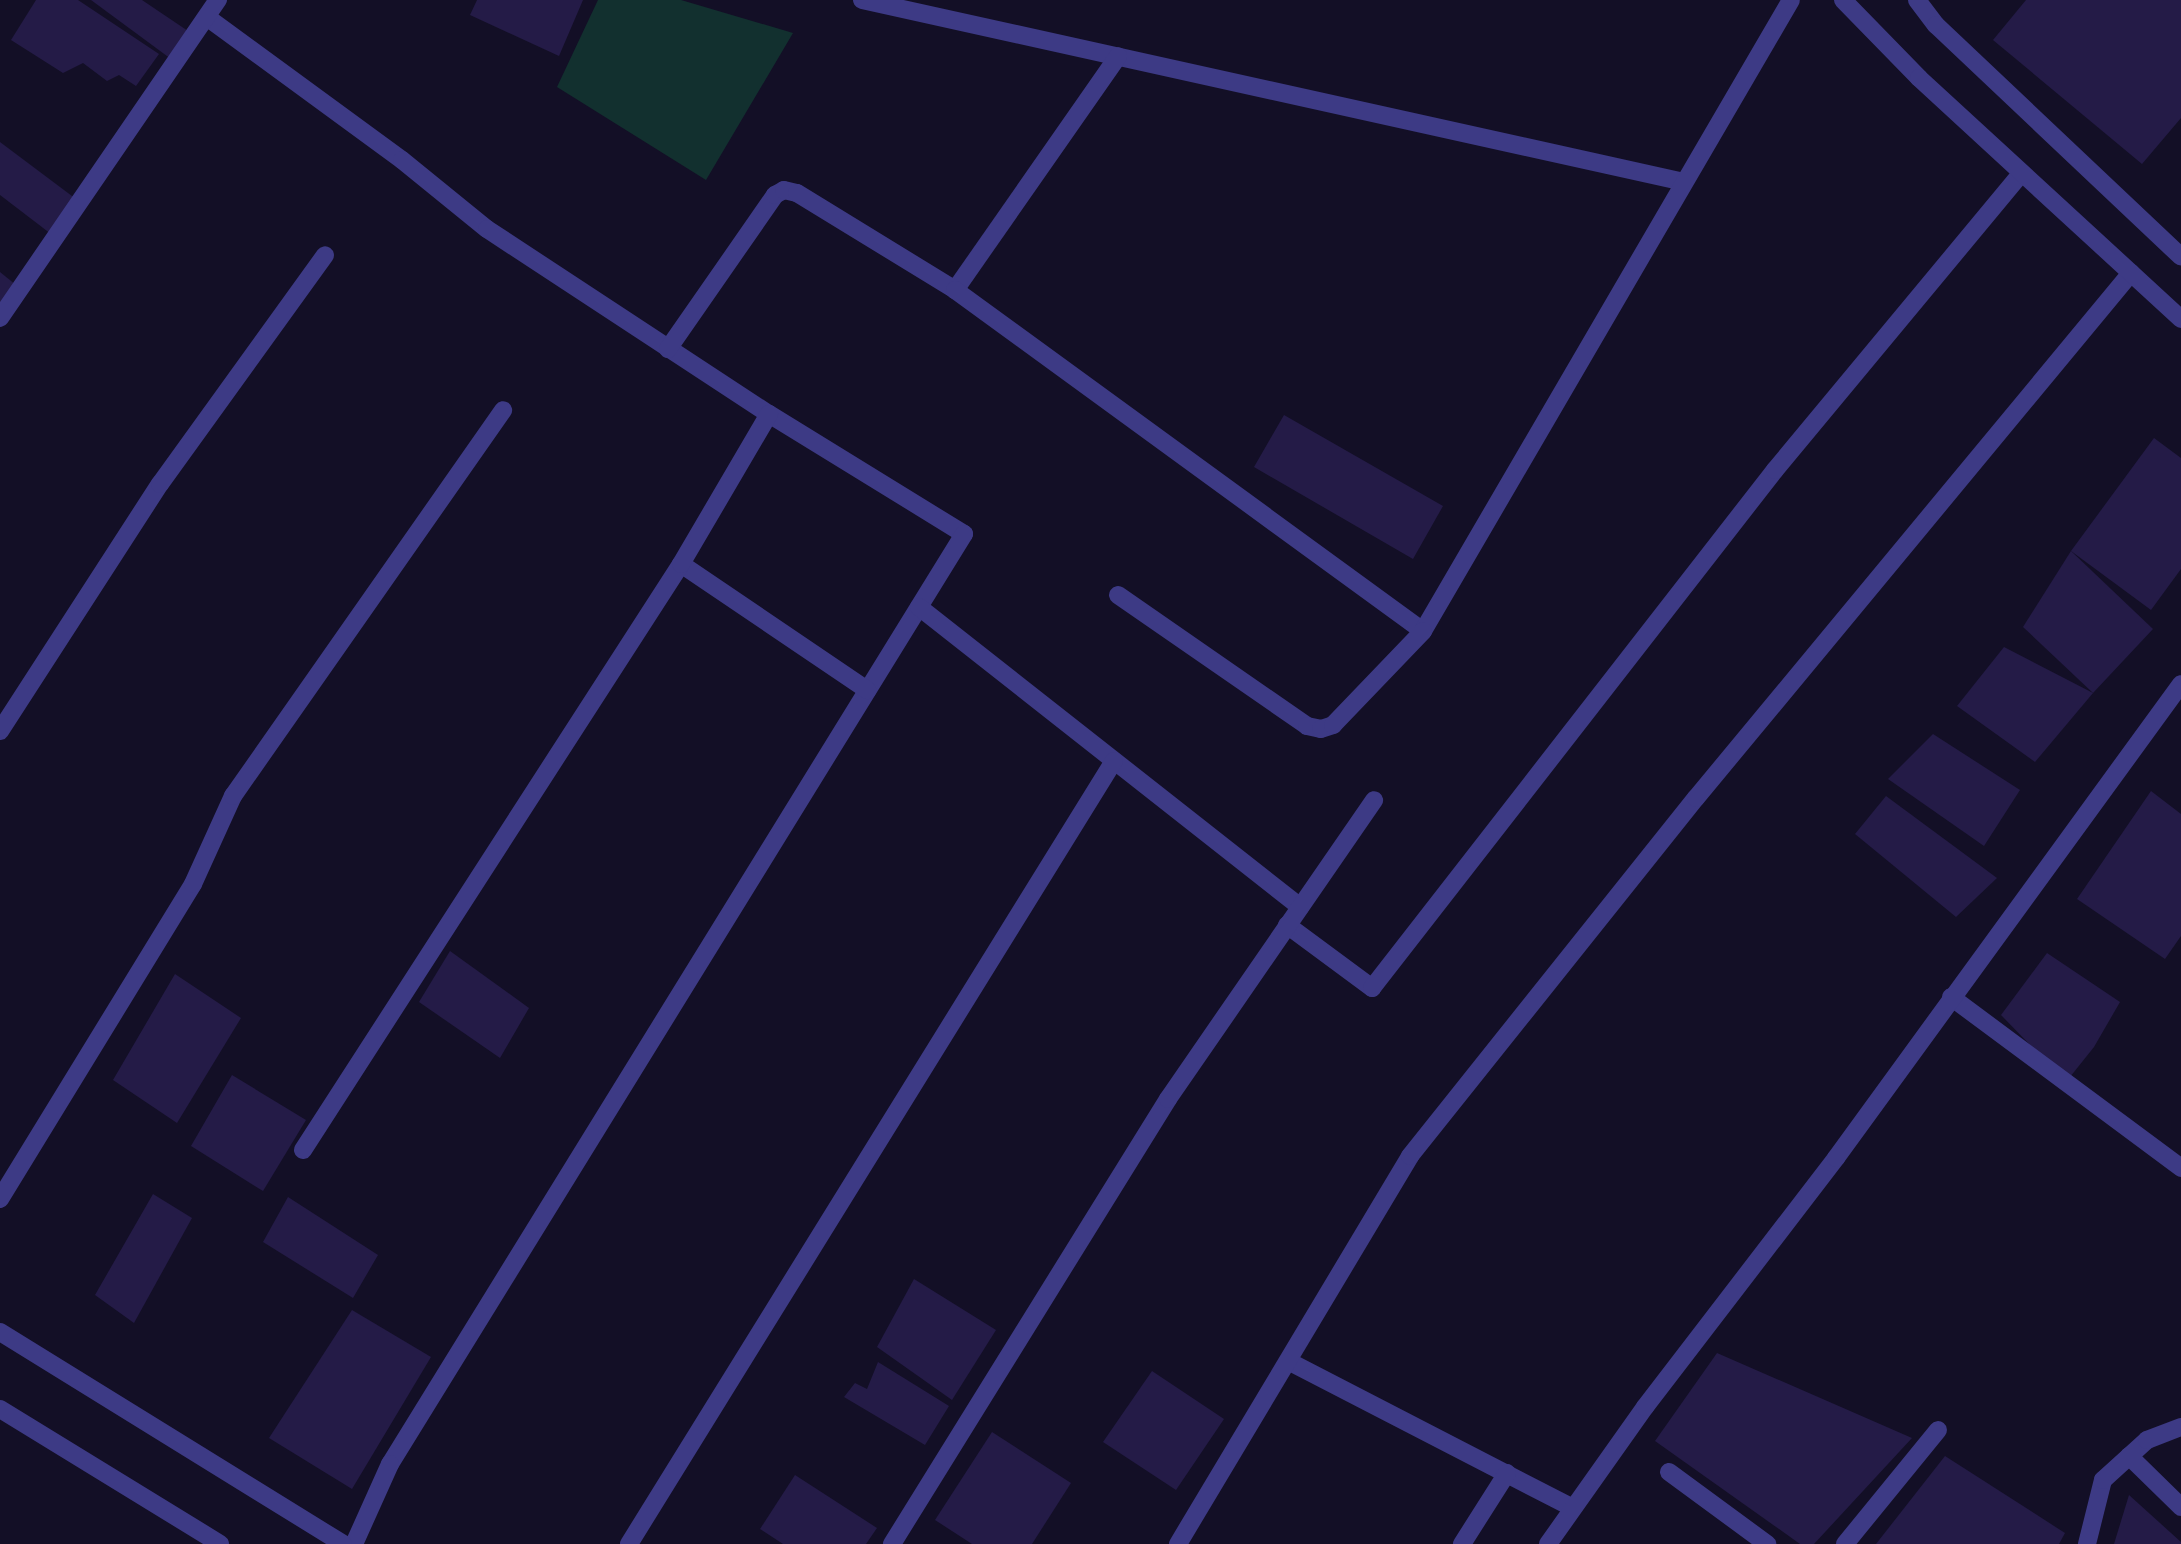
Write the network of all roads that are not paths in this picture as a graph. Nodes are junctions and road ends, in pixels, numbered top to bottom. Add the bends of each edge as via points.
1 (218, 0) edge
2 (862, 0) edge
3 (1791, 0) edge
4 (1843, 0) edge
5 (1917, 0) edge
6 (208, 18) junction
7 (1118, 56) junction
8 (2022, 173) junction
9 (1684, 182) junction
10 (325, 255) dead end
11 (2181, 257) edge
12 (2131, 273) junction
13 (954, 290) junction
14 (0, 318) edge
15 (2181, 318) edge
16 (668, 349) junction
17 (503, 410) dead end
18 (769, 414) junction
19 (681, 564) junction
20 (1118, 595) dead end
21 (919, 607) junction
22 (1423, 631) junction
23 (2181, 684) edge
24 (867, 690) junction
25 (0, 731) edge
26 (1114, 761) junction
27 (1374, 800) dead end
28 (1300, 907) junction
29 (1287, 925) junction
30 (1951, 997) junction
31 (303, 1150) dead end
32 (2181, 1168) edge
33 (0, 1199) edge
34 (0, 1332) edge
35 (1290, 1362) junction
36 (0, 1409) edge
37 (2181, 1427) edge
38 (1938, 1430) dead end
39 (2129, 1456) junction
40 (1669, 1472) dead end
41 (1507, 1473) junction
42 (2181, 1507) edge
43 (1573, 1508) junction
44 (220, 1544) edge
45 (343, 1544) edge
46 (354, 1544) edge
47 (629, 1544) edge
48 (892, 1544) edge
49 (1178, 1544) edge
50 (1462, 1544) edge
51 (1548, 1544) edge
52 (1767, 1544) edge
53 (1845, 1544) edge
54 (2087, 1544) edge

1 - 6 street
2 - 7 street
3 - 9 street
4 - 8 street
5 - 11 street via 1936,25
6 - 14 street
6 - 16 street via 392,152 487,229
7 - 9 street
7 - 13 street
8 - 12 street
8 - 29 street via 1775,470 1372,988
9 - 22 street
10 - 25 street via 160,484
12 - 15 street
12 - 35 street via 1696,798 1410,1156
13 - 16 street via 797,193 784,190 775,195
13 - 22 street
16 - 18 street
17 - 33 street via 233,796 193,884
18 - 19 street
18 - 21 street via 964,534
19 - 24 street
19 - 31 street
20 - 22 street via 1307,726 1321,729 1333,725
21 - 24 street
21 - 26 street
23 - 30 street
24 - 46 street via 390,1464
26 - 28 street
26 - 47 street
27 - 28 street
28 - 29 street
29 - 48 street via 1168,1099
30 - 32 street
30 - 43 street
34 - 45 street
35 - 41 street
35 - 49 street
36 - 44 street
37 - 39 street via 2147,1440
38 - 53 street
39 - 42 street
39 - 54 street via 2103,1480
40 - 52 street
41 - 43 street
41 - 50 street
43 - 51 street

